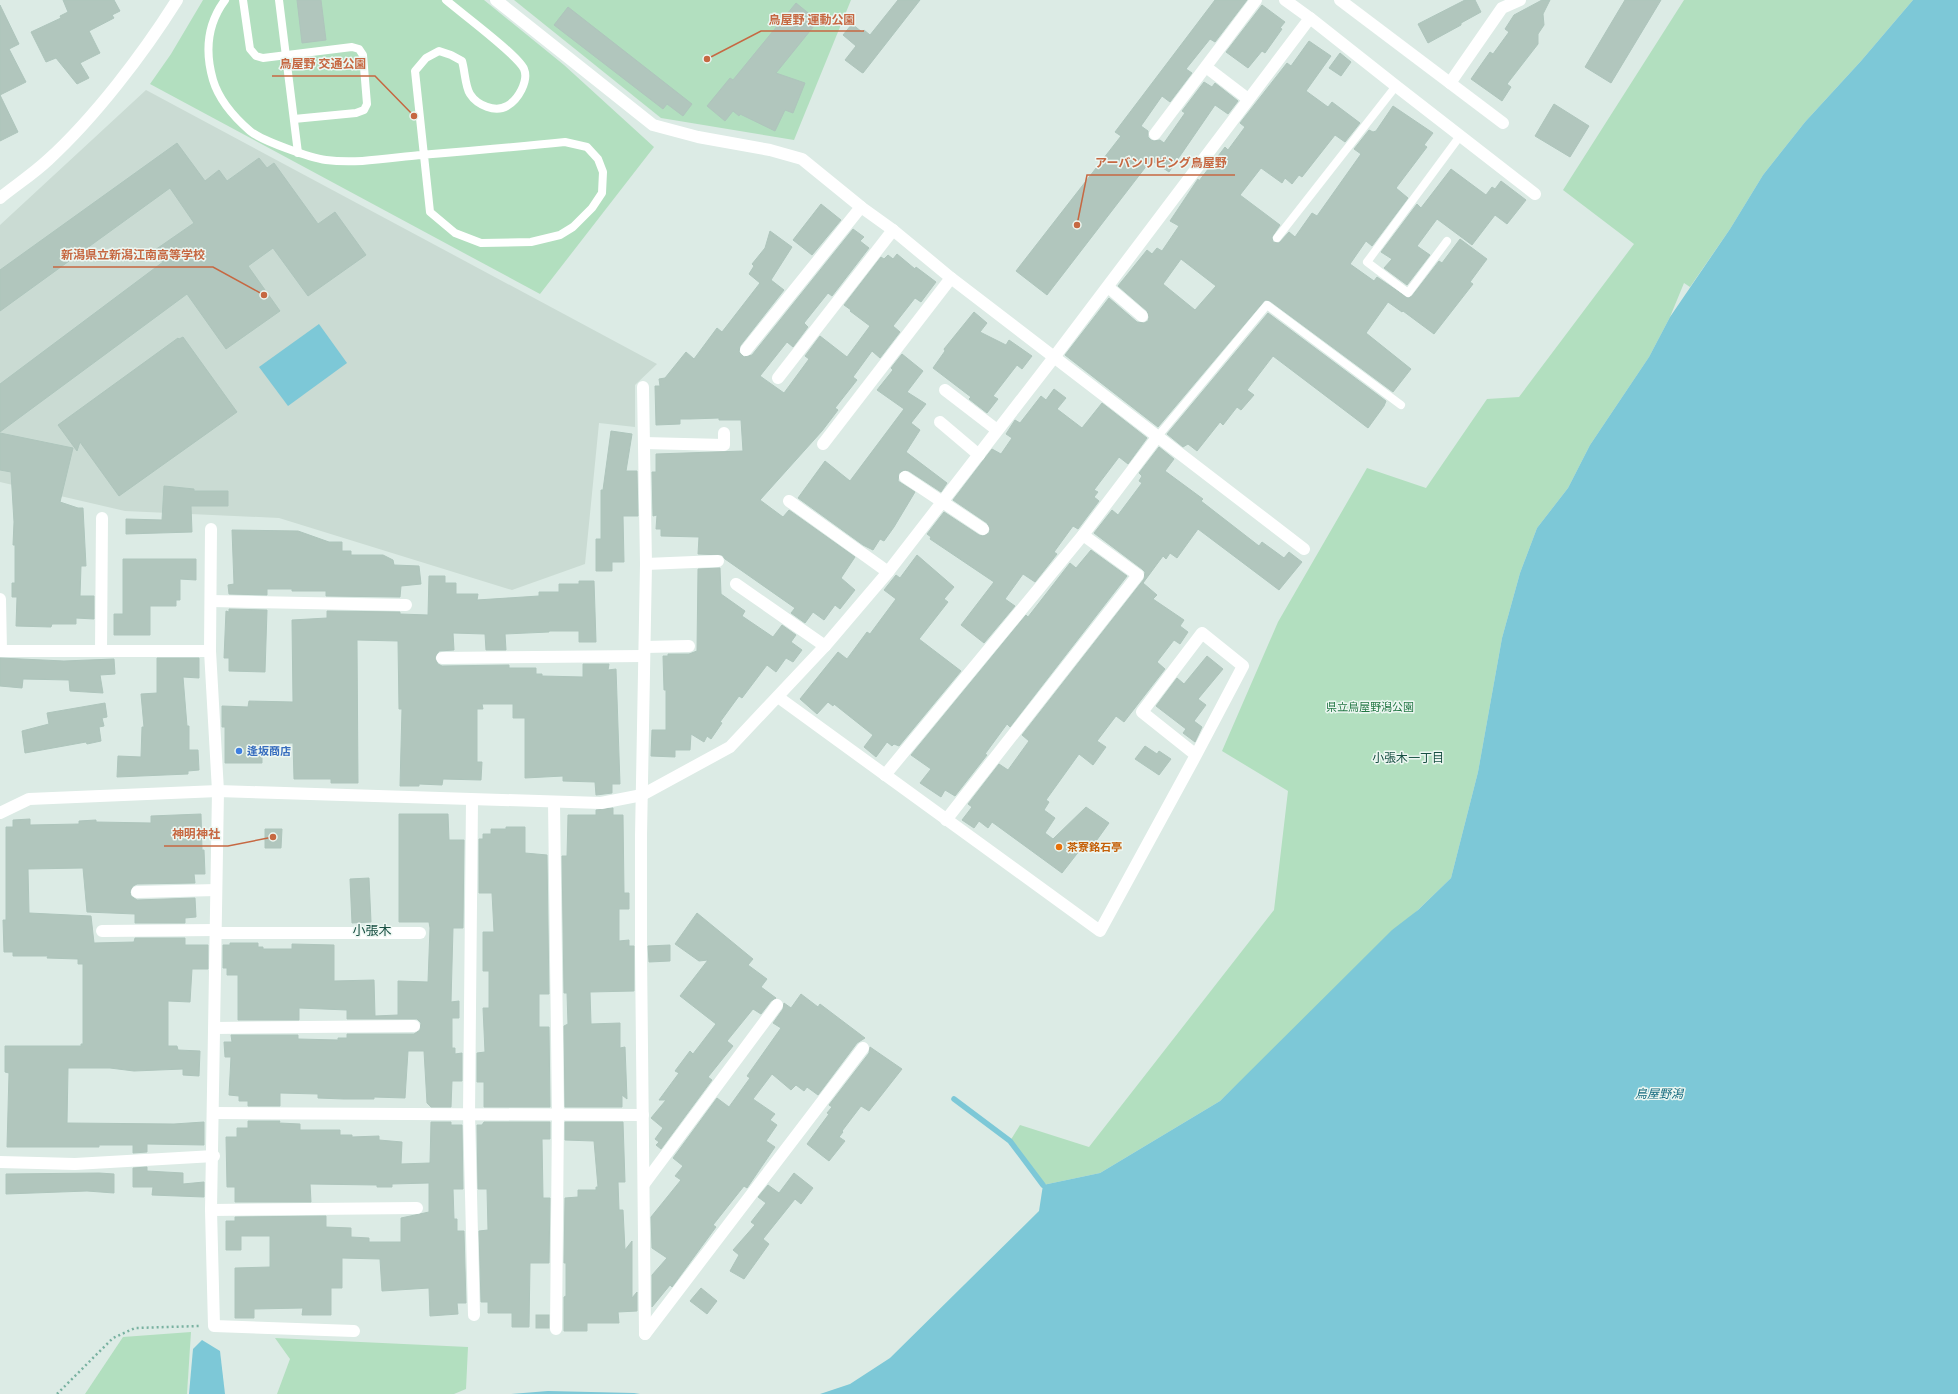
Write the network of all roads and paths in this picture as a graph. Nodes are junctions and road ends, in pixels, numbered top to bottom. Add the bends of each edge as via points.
1 (177, 0) edge
2 (225, 0) edge
3 (243, 0) edge
4 (279, 0) edge
5 (446, 0) edge
6 (496, 0) edge
7 (1256, 0) edge
8 (1285, 0) edge
9 (1340, 0) edge
10 (1520, 0) edge
11 (1501, 4) edge
12 (1310, 18) junction
13 (286, 55) junction
14 (1206, 67) junction
15 (1450, 83) junction
16 (1396, 86) junction
17 (1248, 99) junction
18 (294, 119) junction
19 (1503, 123) dead end
20 (1155, 134) dead end
21 (1460, 136) junction
22 (298, 152) junction
23 (424, 155) junction
24 (1536, 194) dead end
25 (0, 198) edge
26 (861, 207) junction
27 (893, 230) junction
28 (1277, 238) dead end
29 (1447, 242) dead end
30 (951, 278) junction
31 (1108, 286) junction
32 (1142, 316) dead end
33 (746, 350) dead end
34 (1055, 356) junction
35 (778, 378) dead end
36 (643, 387) dead end
37 (944, 390) dead end
38 (1401, 405) dead end
39 (940, 422) dead end
40 (997, 430) junction
41 (724, 433) dead end
42 (1158, 436) junction
43 (644, 443) junction
44 (822, 444) dead end
45 (978, 455) junction
46 (905, 477) dead end
47 (789, 501) dead end
48 (941, 502) junction
49 (102, 518) dead end
50 (211, 529) dead end
51 (983, 529) dead end
52 (1083, 535) junction
53 (1304, 549) dead end
54 (718, 562) dead end
55 (646, 564) junction
56 (888, 572) junction
57 (736, 584) dead end
58 (0, 599) edge
59 (211, 601) junction
60 (406, 605) dead end
61 (689, 646) dead end
62 (825, 646) junction
63 (101, 650) junction
64 (1, 651) edge
65 (210, 651) junction
66 (644, 652) junction
67 (442, 658) dead end
68 (778, 697) junction
69 (1196, 755) junction
70 (885, 775) junction
71 (218, 791) junction
72 (642, 795) junction
73 (472, 800) junction
74 (554, 802) junction
75 (0, 813) edge
76 (946, 820) junction
77 (216, 890) junction
78 (137, 892) dead end
79 (102, 931) dead end
80 (216, 932) junction
81 (420, 933) dead end
82 (777, 1005) dead end
83 (414, 1026) dead end
84 (215, 1028) junction
85 (863, 1048) dead end
86 (214, 1113) junction
87 (469, 1114) junction
88 (558, 1115) junction
89 (643, 1115) junction
90 (214, 1156) junction
91 (0, 1162) edge
92 (644, 1184) junction
93 (418, 1208) dead end
94 (212, 1210) junction
95 (474, 1315) dead end
96 (214, 1326) junction
97 (556, 1329) dead end
98 (354, 1331) dead end
99 (57, 1394) edge

1 - 25 street via 160,28 96,110 47,160
2 - 22 lane via 212,24 208,42 215,88 234,115 251,132
3 - 13 lane via 250,49 256,56 263,58
4 - 13 lane
5 - 23 lane via 515,58 524,70 524,85 507,107 491,109 479,104 470,93 462,61 439,51 426,58 415,71
6 - 26 street via 653,125 802,159
7 - 14 street
8 - 12 street
9 - 15 street
10 - 11 street
11 - 15 street
12 - 16 street
12 - 17 street
13 - 18 lane
13 - 18 lane via 352,47 359,49 363,55 367,104 364,110
14 - 17 street
14 - 20 street
15 - 19 street
16 - 21 street
16 - 28 lane
17 - 31 street
18 - 22 lane
21 - 24 street
21 - 29 lane via 1367,262 1408,293
22 - 23 lane via 325,160 348,162
23 - 23 lane via 565,142 587,147 598,159 603,172 602,193 592,208 573,227 560,235 531,242 480,243 456,233 430,212
26 - 27 street
26 - 33 street
27 - 30 street
27 - 35 street
30 - 34 street
30 - 44 street
31 - 32 street
31 - 34 street
34 - 40 street
34 - 42 street
36 - 43 street
37 - 40 street
38 - 42 lane via 1267,304
39 - 45 street
40 - 45 street
41 - 43 street via 724,445
42 - 52 street
42 - 53 street
43 - 55 street
45 - 48 street
46 - 48 street
47 - 56 street
48 - 51 street
48 - 56 street
49 - 63 street
50 - 59 street
52 - 70 street
52 - 76 street via 1138,575
54 - 55 street
55 - 66 street
56 - 62 street
57 - 62 street
58 - 64 street
59 - 60 street
59 - 65 street
61 - 66 street
62 - 68 street
63 - 64 street
63 - 65 street
65 - 71 street
66 - 67 street
66 - 72 street
68 - 70 street
68 - 72 street via 730,747
69 - 69 street via 1243,666 1202,633 1142,712
69 - 76 street via 1100,931
70 - 76 street
71 - 73 street
71 - 75 street via 29,798
71 - 77 street
72 - 74 street via 601,803
72 - 89 street
73 - 74 street
73 - 87 street
74 - 88 street
77 - 78 street
77 - 80 street
79 - 80 street
80 - 81 street
80 - 84 street
82 - 92 street
83 - 84 street
84 - 86 street
85 - 92 street via 645,1334
86 - 87 street
86 - 90 street
87 - 88 street
87 - 95 street
88 - 89 street
88 - 97 street
89 - 92 street
90 - 91 street via 75,1164
90 - 94 street
93 - 94 street
94 - 96 street
96 - 98 street
96 - 99 path via 135,1328 113,1338

